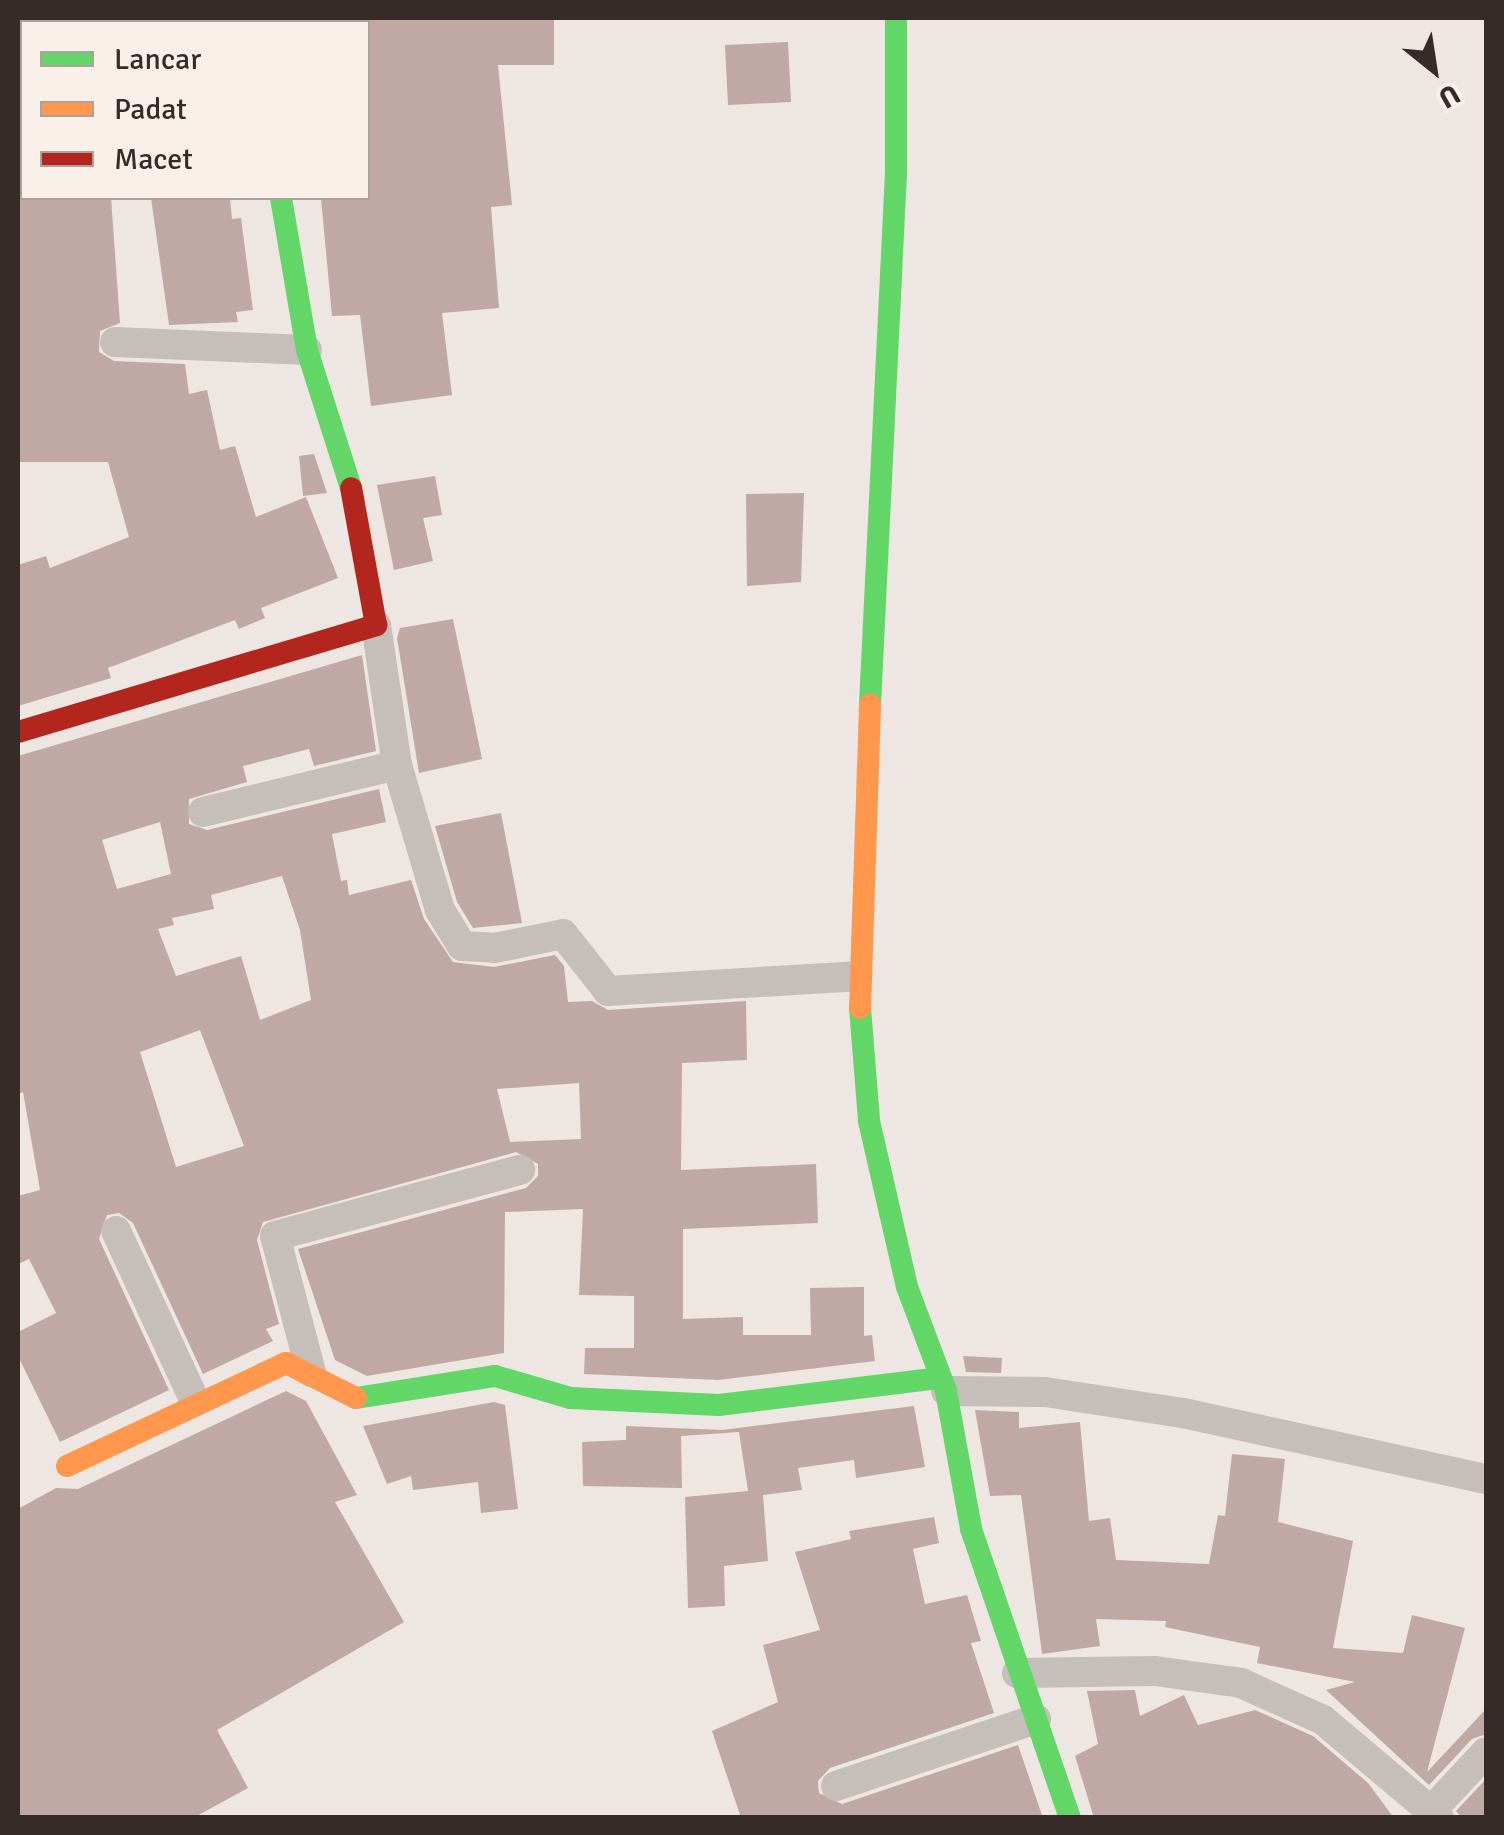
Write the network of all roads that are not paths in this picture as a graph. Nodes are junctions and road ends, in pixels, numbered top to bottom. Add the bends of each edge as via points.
1 (896, 18) edge
2 (282, 200) edge
3 (115, 342) dead end
4 (307, 350) junction
5 (376, 625) junction
6 (18, 732) edge
7 (397, 765) junction
8 (204, 812) dead end
9 (857, 976) junction
10 (520, 1170) dead end
11 (116, 1231) dead end
12 (311, 1372) junction
13 (943, 1384) junction
14 (196, 1400) junction
15 (67, 1466) dead end
16 (1486, 1479) edge
17 (1017, 1673) junction
18 (1036, 1720) junction
19 (1486, 1752) edge
20 (836, 1786) dead end
21 (1435, 1814) edge
22 (1070, 1818) edge

1 - 9 street via 896,173
2 - 4 street
3 - 4 street
4 - 5 street via 353,493
5 - 6 street
5 - 7 street
7 - 8 street
7 - 9 street via 440,910 449,935 462,946 495,948 563,934 608,991
9 - 13 street via 869,1121 908,1287
10 - 12 street via 275,1236
11 - 14 street
12 - 13 street via 347,1399 362,1402 495,1376 570,1398 719,1405
12 - 14 street via 286,1363
13 - 16 street via 1183,1413
13 - 17 street via 971,1529
14 - 15 street
17 - 18 street
17 - 21 street via 1155,1671 1241,1683 1323,1720
18 - 20 street
18 - 22 street
19 - 21 street

